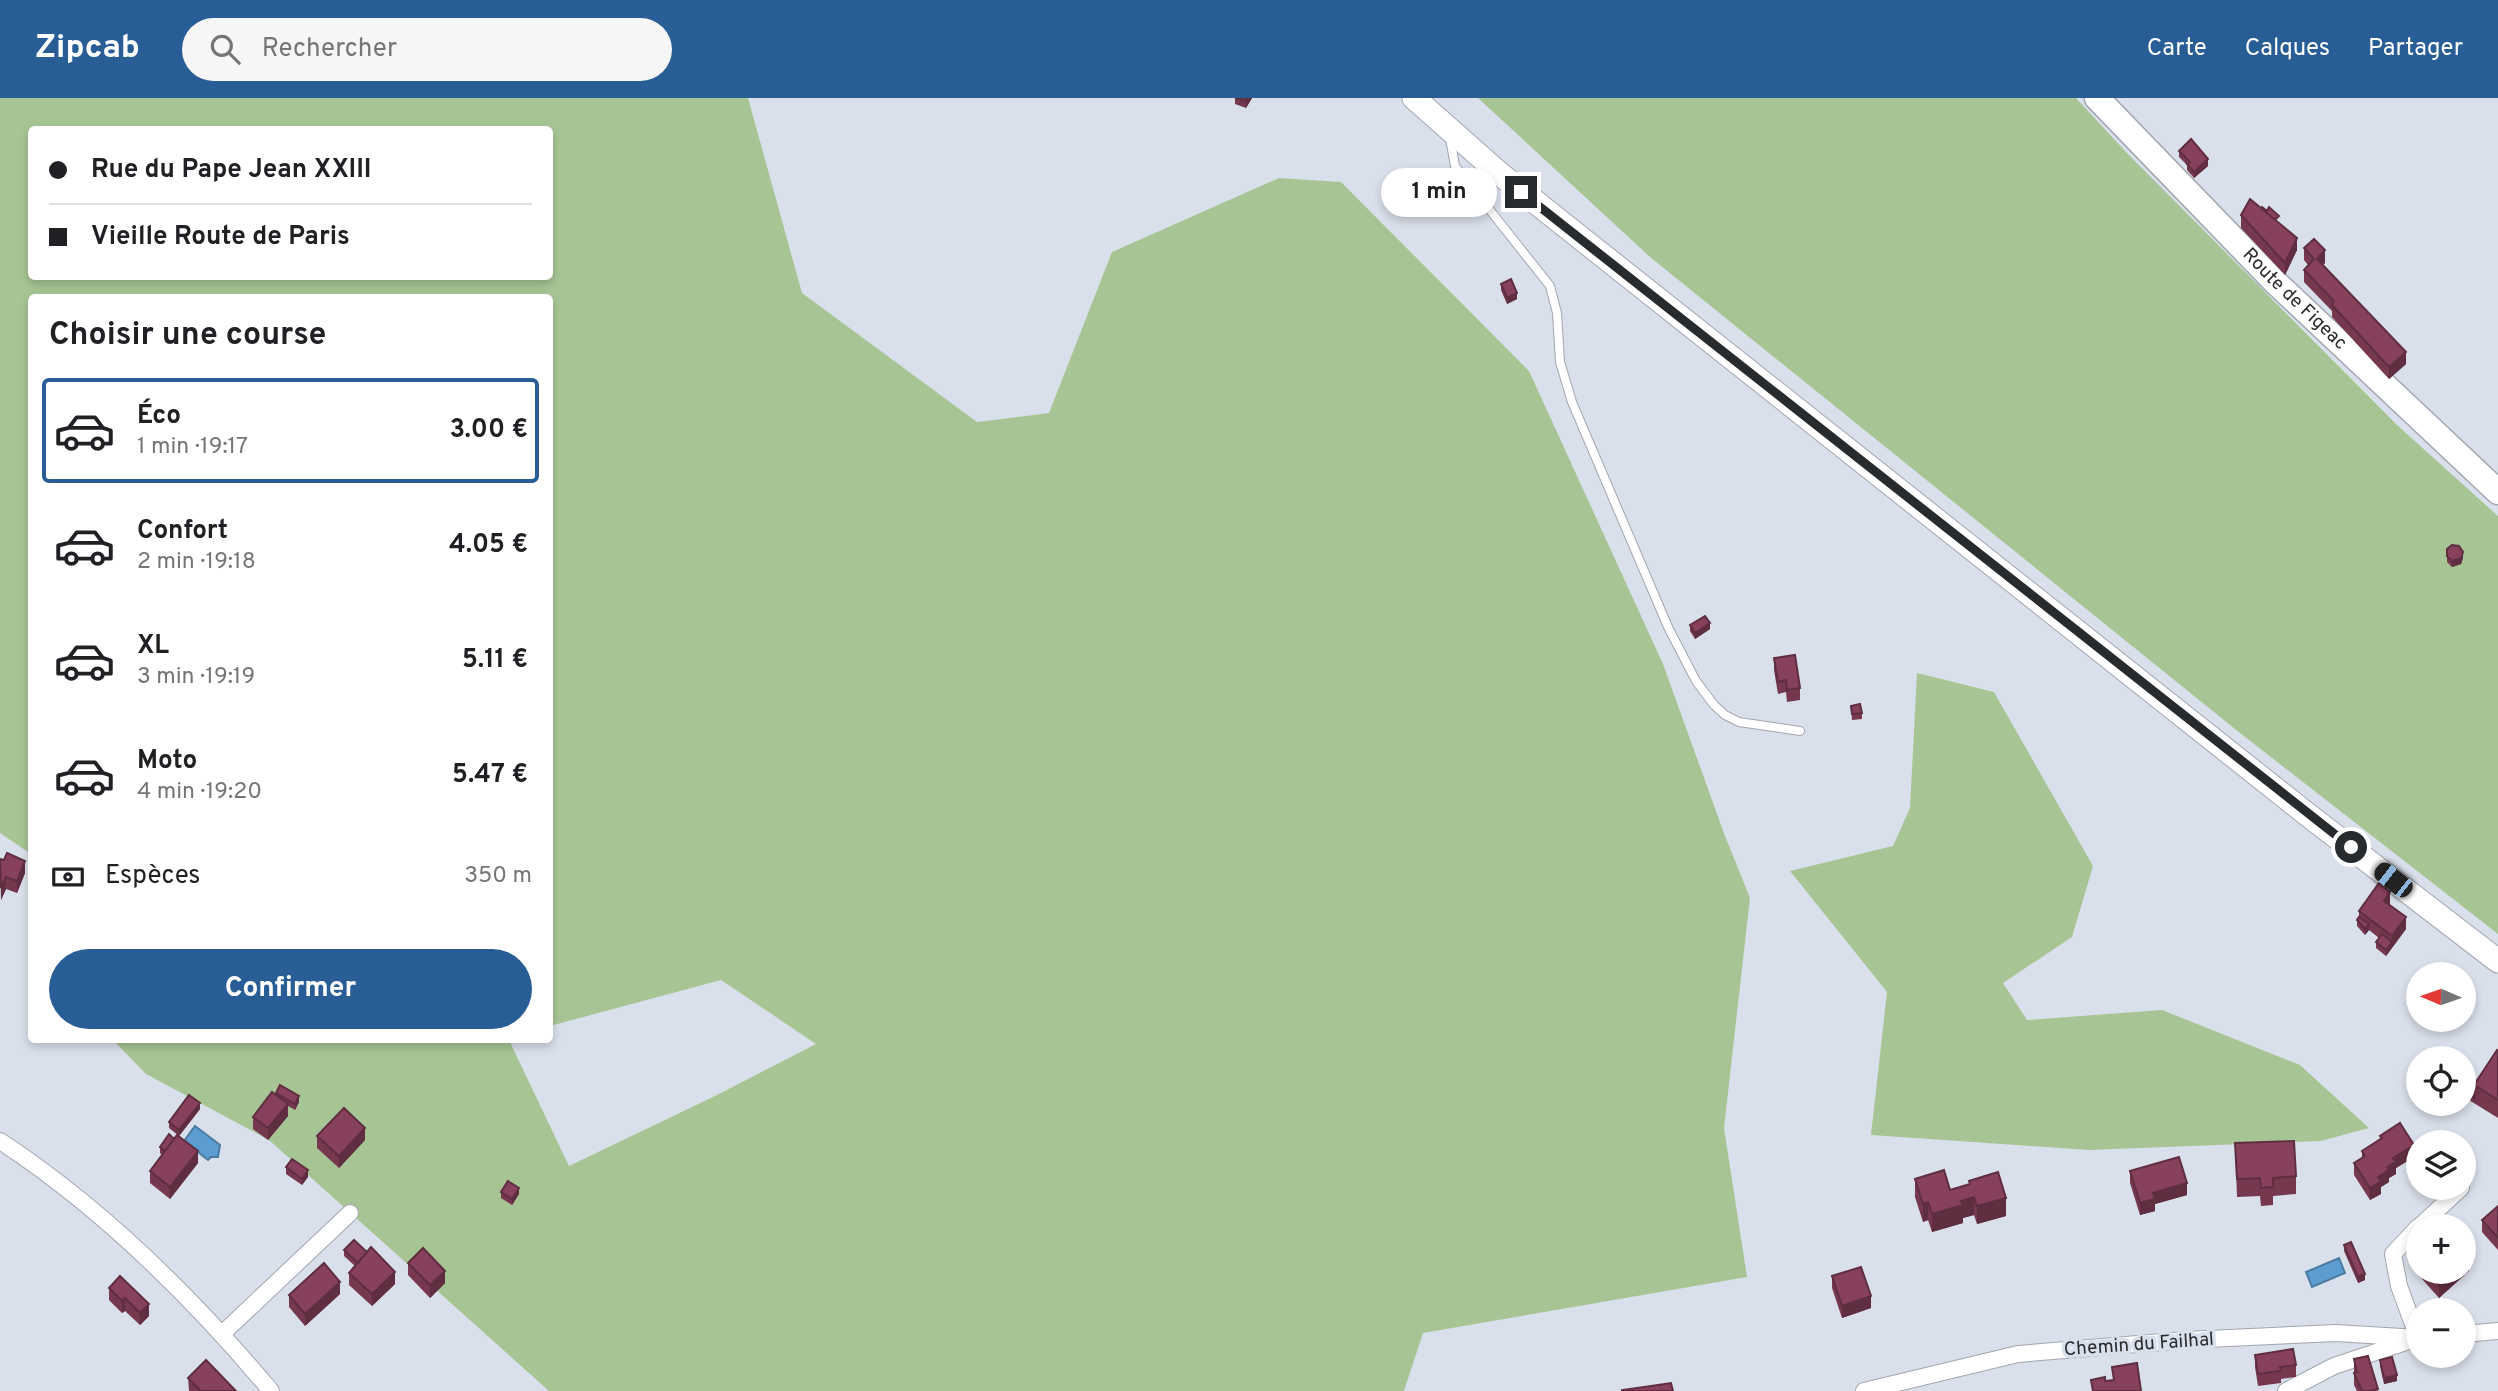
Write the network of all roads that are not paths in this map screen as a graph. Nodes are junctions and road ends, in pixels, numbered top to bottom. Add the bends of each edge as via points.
1 (1414, 98) edge
2 (2097, 98) edge
3 (1448, 129) junction
4 (2498, 492) edge
5 (1800, 731) dead end
6 (2498, 961) edge
7 (0, 1141) edge
8 (2448, 1200) edge
9 (350, 1213) dead end
10 (2433, 1214) edge
11 (2406, 1240) edge
12 (2406, 1305) edge
13 (2498, 1331) edge
14 (2476, 1333) edge
15 (223, 1334) junction
16 (2406, 1337) edge
17 (2406, 1342) edge
18 (271, 1391) edge
19 (1864, 1391) edge
20 (2286, 1391) edge

1 - 3 street
2 - 4 main road, Route de Figeac via 2274,281
3 - 5 lane via 1455,166 1550,286 1560,362 1572,402 1668,627 1696,681 1714,705 1739,722
3 - 6 street via 2308,815
7 - 15 street via 42,1168 118,1233
8 - 10 street
9 - 15 street
11 - 12 street via 2393,1254
13 - 14 street
15 - 18 street
16 - 19 street, Chemin du Failhal via 2336,1333 2018,1354
17 - 20 street via 2333,1366

